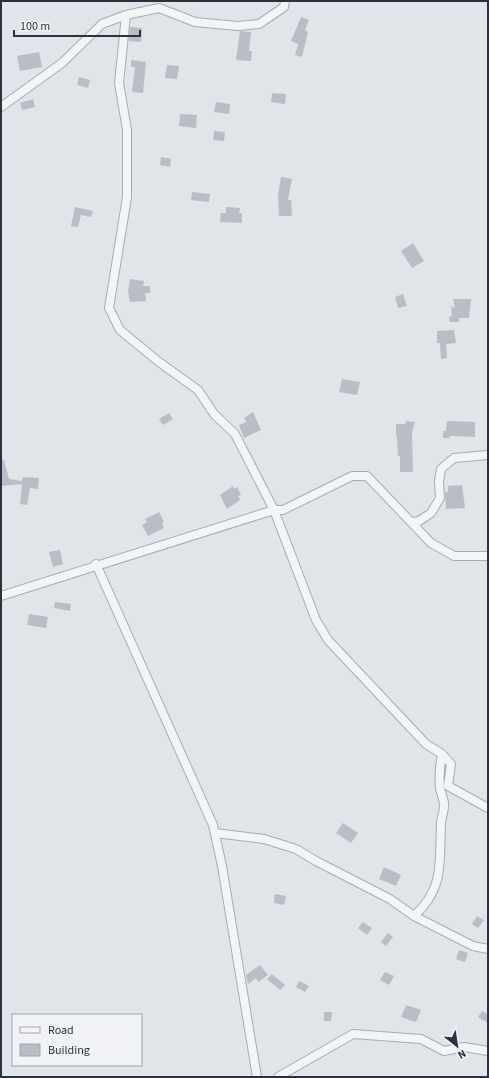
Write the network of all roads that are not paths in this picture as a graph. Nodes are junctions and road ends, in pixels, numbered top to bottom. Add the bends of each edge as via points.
1 (285, 1) edge
2 (126, 15) junction
3 (1, 106) edge
4 (488, 455) edge
5 (274, 510) junction
6 (413, 522) junction
7 (488, 556) edge
8 (96, 564) junction
9 (1, 596) edge
10 (442, 754) junction
11 (488, 808) edge
12 (215, 833) junction
13 (414, 916) junction
14 (488, 949) edge
15 (488, 1051) edge
16 (257, 1077) edge
17 (278, 1077) edge

1 - 2 street via 284,7 259,24 238,26 195,22 160,8
2 - 3 street via 102,24 62,63
2 - 5 street via 119,83 127,130 127,197 110,308 120,330 198,390 214,414 235,434
4 - 6 street via 454,458 441,469 440,498 431,513
5 - 6 street via 283,510 352,476 367,476
5 - 8 street
5 - 10 street via 316,620 328,640 426,744
6 - 7 street via 431,543 454,556
8 - 9 street
8 - 12 street
10 - 11 street via 451,764 448,786
10 - 13 street via 440,789 444,804 439,878 424,907
12 - 13 street via 264,839 296,849 390,899
12 - 16 street
13 - 14 street via 473,946
15 - 17 street via 464,1047 444,1051 421,1039 353,1034

